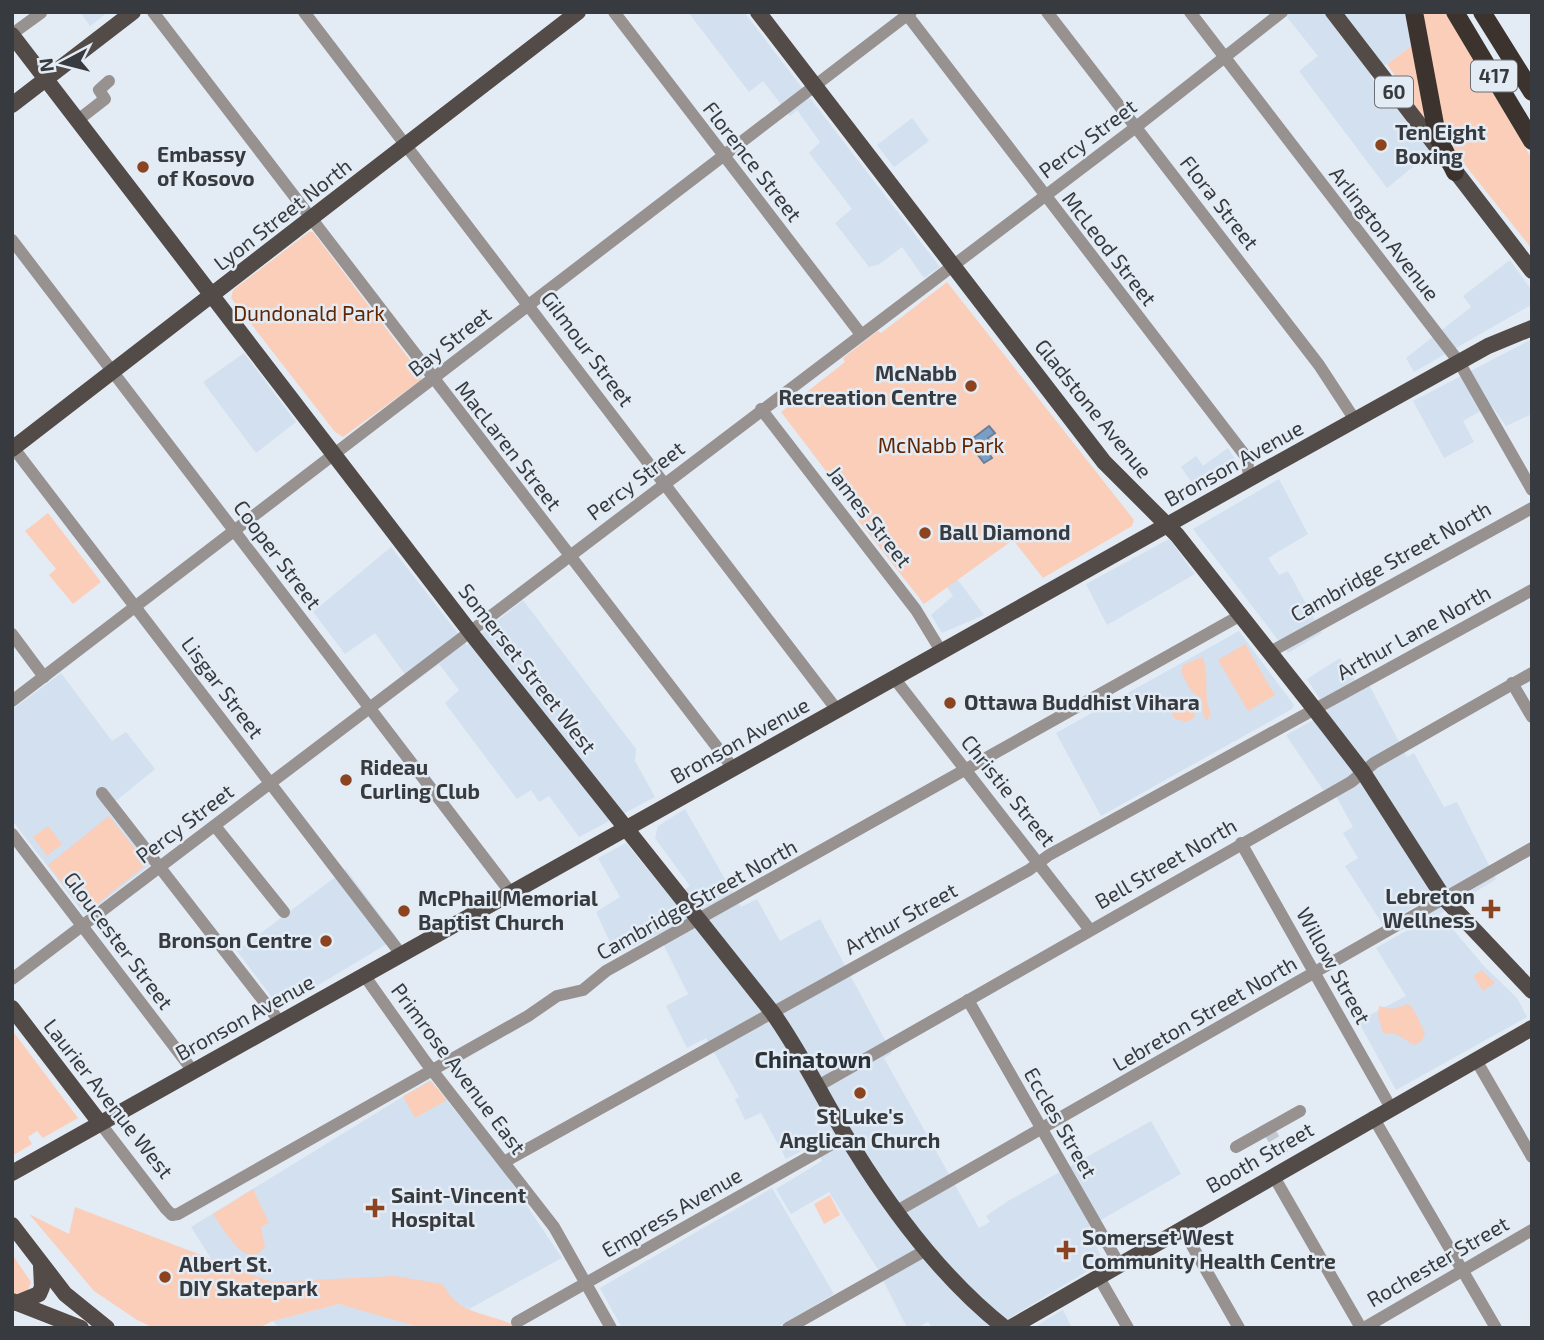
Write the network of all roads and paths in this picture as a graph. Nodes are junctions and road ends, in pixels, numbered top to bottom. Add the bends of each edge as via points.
1 (133, 12) edge
2 (153, 12) edge
3 (304, 12) edge
4 (578, 12) edge
5 (614, 12) edge
6 (758, 12) edge
7 (1047, 12) edge
8 (1189, 12) edge
9 (1282, 12) edge
10 (1333, 12) edge
11 (1414, 12) edge
12 (1455, 12) edge
13 (1482, 12) edge
14 (41, 13) edge
15 (907, 13) edge
16 (12, 34) edge
17 (1224, 57) junction
18 (47, 79) junction
19 (109, 80) dead end
20 (814, 85) junction
21 (1532, 92) edge
22 (12, 105) edge
23 (78, 120) junction
24 (1136, 127) junction
25 (1532, 141) edge
26 (408, 146) junction
27 (723, 157) junction
28 (1455, 172) junction
29 (1044, 196) junction
30 (312, 219) junction
31 (12, 240) edge
32 (953, 265) junction
33 (1532, 271) edge
34 (213, 296) junction
35 (529, 306) junction
36 (1532, 316) edge
37 (1532, 328) edge
38 (860, 334) junction
39 (1488, 346) junction
40 (1459, 362) junction
41 (113, 372) junction
42 (433, 380) junction
43 (761, 410) junction
44 (1355, 420) junction
45 (13, 447) edge
46 (336, 455) junction
47 (1249, 479) junction
48 (665, 484) junction
49 (1532, 490) edge
50 (1532, 508) edge
51 (1167, 525) junction
52 (235, 532) junction
53 (569, 557) junction
54 (1532, 590) edge
55 (136, 607) junction
56 (1241, 615) junction
57 (470, 632) junction
58 (12, 634) edge
59 (941, 651) junction
60 (1270, 652) junction
61 (1532, 673) edge
62 (44, 677) junction
63 (894, 678) junction
64 (1512, 684) junction
65 (12, 701) edge
66 (371, 707) junction
67 (837, 710) junction
68 (1315, 710) junction
69 (1532, 717) edge
70 (733, 768) junction
71 (966, 771) junction
72 (1363, 772) junction
73 (270, 783) junction
74 (102, 793) dead end
75 (215, 826) junction
76 (625, 829) junction
77 (12, 834) edge
78 (1241, 843) junction
79 (1532, 848) edge
80 (1039, 861) junction
81 (161, 867) junction
82 (510, 893) junction
83 (1444, 898) junction
84 (284, 912) dead end
85 (699, 920) junction
86 (83, 926) junction
87 (1090, 930) junction
88 (401, 954) junction
89 (1315, 972) junction
90 (364, 975) junction
91 (12, 979) edge
92 (1532, 991) edge
93 (968, 1000) junction
94 (12, 1008) edge
95 (772, 1012) junction
96 (280, 1022) junction
97 (1532, 1028) edge
98 (1476, 1060) junction
99 (432, 1070) junction
100 (193, 1071) junction
101 (818, 1086) junction
102 (1391, 1108) junction
103 (1300, 1111) dead end
104 (1373, 1117) junction
105 (100, 1123) junction
106 (1042, 1129) junction
107 (846, 1136) junction
108 (1236, 1147) dead end
109 (1532, 1157) edge
110 (505, 1161) junction
111 (12, 1173) edge
112 (1273, 1175) junction
113 (897, 1211) junction
114 (172, 1215) joint
115 (12, 1225) edge
116 (1182, 1228) junction
117 (1532, 1230) edge
118 (926, 1250) junction
119 (1119, 1264) junction
120 (40, 1265) junction
121 (1462, 1271) junction
122 (1098, 1276) junction
123 (587, 1283) junction
124 (14, 1302) edge
125 (517, 1322) dead end
126 (81, 1328) edge
127 (107, 1328) edge
128 (611, 1328) edge
129 (788, 1328) edge
130 (1007, 1328) edge
131 (1128, 1328) edge
132 (1238, 1328) edge
133 (1363, 1328) edge
134 (1496, 1328) edge

1 - 18 main road
2 - 30 street, MacLaren Street
3 - 26 street, Gilmour Street
4 - 26 main road, Lyon Street North
5 - 27 street, Florence Street
6 - 20 main road, Gladstone Avenue
7 - 24 street, Flora Street
8 - 17 street, Arlington Avenue
9 - 17 street, Percy Street
10 - 28 main road, 60
11 - 28 highway via 1437,135
12 - 25 highway, 417
13 - 21 highway, 417
14 - 16 street
15 - 20 street, Bay Street
15 - 29 street, McLeod Street
16 - 18 main road, Somerset Street West
17 - 24 street, Percy Street
17 - 40 street, Arlington Avenue
18 - 22 main road
18 - 23 main road, Somerset Street West
19 - 23 street via 99,90 105,99
20 - 27 street, Bay Street
20 - 32 main road, Gladstone Avenue
23 - 34 main road, Somerset Street West
24 - 29 street, Percy Street
24 - 44 street, Flora Street via 1319,365
26 - 30 main road, Lyon Street North
26 - 35 street, Gilmour Street
27 - 35 street, Bay Street
27 - 38 street, Florence Street
28 - 33 main road, 60
29 - 32 street, Percy Street
29 - 47 street, McLeod Street via 1247,458
30 - 34 main road, Lyon Street North
30 - 42 street, MacLaren Street
31 - 41 street, Cooper Street
32 - 38 street, Percy Street
32 - 51 main road, Gladstone Avenue via 1109,468
34 - 41 main road, Lyon Street North
34 - 46 main road, Somerset Street West
35 - 42 street, Bay Street
35 - 48 street, Gilmour Street
36 - 39 main road, Bronson Avenue
37 - 39 main road, Bronson Avenue
38 - 43 street, Percy Street
39 - 40 main road, Bronson Avenue
40 - 44 main road, Bronson Avenue
40 - 49 street, Arlington Avenue
41 - 45 main road, Lyon Street North
41 - 52 street, Cooper Street
42 - 46 street, Bay Street
42 - 53 street, MacLaren Street
43 - 48 street, Percy Street
43 - 59 street, James Street via 916,610
44 - 47 main road, Bronson Avenue
45 - 55 street, Lisgar Street
46 - 52 street, Bay Street
46 - 57 main road, Somerset Street West
47 - 51 main road, Bronson Avenue
48 - 53 street, Percy Street
48 - 67 street, Gilmour Street
50 - 60 street, Cambridge Street North
51 - 56 main road, Gladstone Avenue
51 - 59 main road, Bronson Avenue
52 - 55 street, Bay Street
52 - 66 street, Cooper Street
53 - 57 street, Percy Street
53 - 70 street, MacLaren Street
54 - 68 street, Arthur Lane North
55 - 62 street, Bay Street
55 - 73 street, Lisgar Street
56 - 60 main road, Gladstone Avenue
56 - 71 street, Cambridge Street North
57 - 66 street, Percy Street
57 - 76 main road, Somerset Street West
58 - 62 street
59 - 63 main road, Bronson Avenue
60 - 68 main road, Gladstone Avenue
61 - 64 street, Bell Street North
62 - 65 street, Bay Street
63 - 67 main road, Bronson Avenue
63 - 71 street, Christie Street
64 - 69 street
64 - 72 street, Bell Street North
66 - 73 street, Percy Street
66 - 82 street, Cooper Street
67 - 70 main road, Bronson Avenue
68 - 72 main road, Gladstone Avenue
68 - 80 street, Arthur Street
70 - 76 main road, Bronson Avenue
71 - 80 street, Christie Street
71 - 85 street, Cambridge Street North
72 - 78 street, Bell Street North
72 - 83 main road, Gladstone Avenue
73 - 75 street, Percy Street
73 - 88 street, Lisgar Street
74 - 81 street
75 - 81 street, Percy Street
75 - 84 street
76 - 82 main road, Bronson Avenue
76 - 85 main road, Somerset Street West
77 - 86 street, Gloucester Street
78 - 87 street, Bell Street North
78 - 89 street, Willow Street
79 - 83 street, Lebreton Street North
80 - 87 street, Christie Street
80 - 95 street, Arthur Street
81 - 86 street, Percy Street
81 - 96 street
82 - 88 main road, Bronson Avenue
83 - 89 street, Lebreton Street North
83 - 92 main road, Gladstone Avenue
85 - 95 main road, Somerset Street West
85 - 99 street, Cambridge Street North via 606,971 583,990 557,996
86 - 91 street, Percy Street
86 - 100 street, Gloucester Street
87 - 93 street, Bell Street North
88 - 90 main road, Bronson Avenue
89 - 102 street, Willow Street
89 - 106 street, Lebreton Street North
90 - 96 main road, Bronson Avenue
90 - 99 street, Primrose Avenue East
93 - 101 street, Bell Street North
93 - 106 street, Eccles Street
94 - 105 main road, Laurier Avenue West
95 - 101 main road, Somerset Street West
95 - 110 street, Arthur Street
96 - 100 main road, Bronson Avenue
97 - 98 main road, Booth Street
98 - 102 main road, Booth Street
98 - 109 street
99 - 110 street, Primrose Avenue East
99 - 114 street, Cambridge Street North
100 - 105 main road, Bronson Avenue
101 - 107 main road, Somerset Street West
102 - 104 main road, Booth Street
103 - 108 street
104 - 112 main road, Booth Street
104 - 121 street
105 - 111 main road, Bronson Avenue
105 - 114 street, Laurier Avenue West
106 - 113 street, Lebreton Street North
106 - 119 street, Eccles Street
107 - 113 main road, Somerset Street West
107 - 123 street, Empress Avenue
110 - 123 street, Primrose Avenue East via 554,1227
112 - 116 main road, Booth Street
112 - 133 street
113 - 118 main road, Somerset Street West
115 - 120 main road
116 - 119 main road, Booth Street
116 - 132 street
117 - 121 street, Rochester Street
118 - 129 street
118 - 130 main road, Somerset Street West via 958,1287
119 - 122 main road, Booth Street
120 - 124 main road via 39,1294
120 - 127 main road via 78,1306
121 - 133 street, Rochester Street
121 - 134 street
122 - 130 main road, Booth Street
122 - 131 street
123 - 125 street, Empress Avenue
123 - 128 street, Primrose Avenue East
124 - 126 main road

